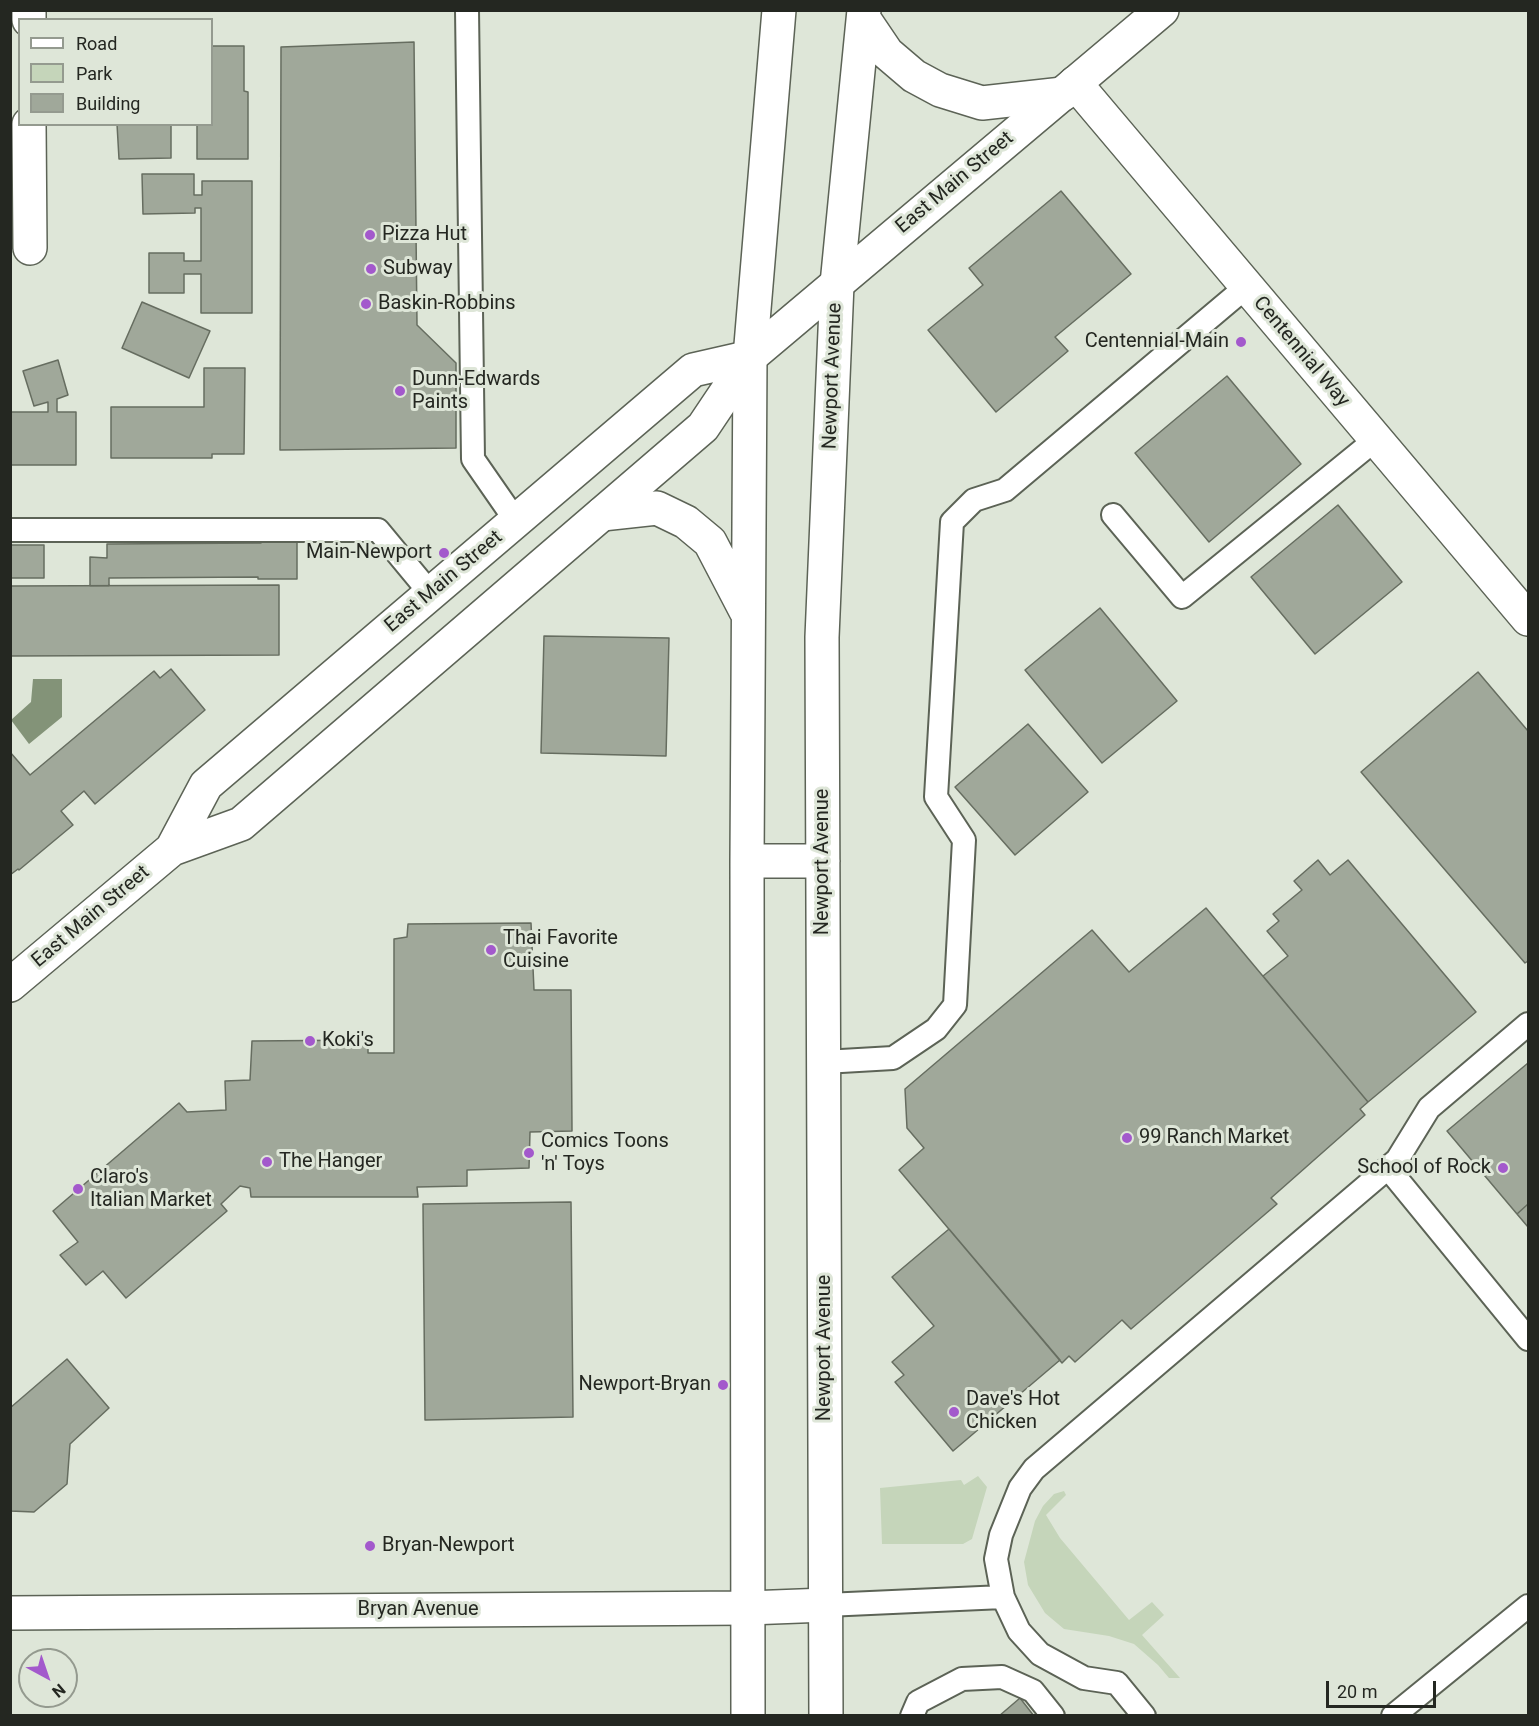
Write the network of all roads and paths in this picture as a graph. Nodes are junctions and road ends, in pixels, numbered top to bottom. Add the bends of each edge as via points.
1 (467, 10) edge
2 (779, 10) edge
3 (1161, 10) edge
4 (864, 15) edge
5 (1069, 89) junction
6 (29, 126) edge
7 (30, 248) dead end
8 (837, 284) junction
9 (1246, 287) junction
10 (750, 357) junction
11 (1375, 440) junction
12 (602, 514) junction
13 (1113, 515) dead end
14 (516, 521) junction
15 (10, 530) edge
16 (431, 594) junction
17 (749, 617) junction
18 (1528, 620) edge
19 (172, 849) junction
20 (747, 861) junction
21 (823, 861) junction
22 (10, 985) edge
23 (1528, 1024) edge
24 (824, 1062) junction
25 (1388, 1168) junction
26 (1528, 1340) edge
27 (1003, 1597) junction
28 (826, 1605) junction
29 (1528, 1606) edge
30 (748, 1608) junction
31 (10, 1613) edge
32 (748, 1716) edge
33 (826, 1716) edge
34 (912, 1716) edge
35 (1053, 1716) edge
36 (1144, 1716) edge
37 (1394, 1716) edge

1 - 14 lane via 472,459
2 - 10 main road
3 - 5 main road, East Main Street
4 - 5 main road via 887,53 914,76 940,90 981,103
4 - 8 main road, Newport Avenue
5 - 8 main road, East Main Street
5 - 9 main road, Centennial Way
6 - 7 main road
8 - 10 main road, East Main Street
8 - 21 main road, Newport Avenue via 822,637
9 - 11 main road, Centennial Way
9 - 24 lane via 1005,490 974,500 952,522 936,797 964,840 955,1005 936,1029 893,1058
10 - 12 main road, East Main Street via 703,427
10 - 14 main road, East Main Street via 693,370
10 - 17 main road
11 - 13 lane via 1182,597
11 - 18 main road, Centennial Way
12 - 17 main road via 657,508 686,522 710,542
12 - 19 main road, East Main Street via 241,824
14 - 16 main road, East Main Street
15 - 16 lane via 378,530
16 - 19 main road, East Main Street via 206,785
17 - 20 main road
19 - 22 main road, East Main Street
20 - 21 main road
20 - 30 main road
21 - 24 main road, Newport Avenue
23 - 25 lane via 1429,1108
24 - 28 main road, Newport Avenue
25 - 26 lane
25 - 27 lane via 1034,1469 1020,1488 1001,1535 996,1559
27 - 28 lane
27 - 36 lane via 1019,1631 1040,1654 1084,1678 1117,1683
28 - 30 main road, Bryan Avenue
28 - 33 main road, Newport Avenue
29 - 37 lane
30 - 31 main road, Bryan Avenue
30 - 32 main road
34 - 35 lane via 918,1702 962,1679 1002,1677 1033,1691

